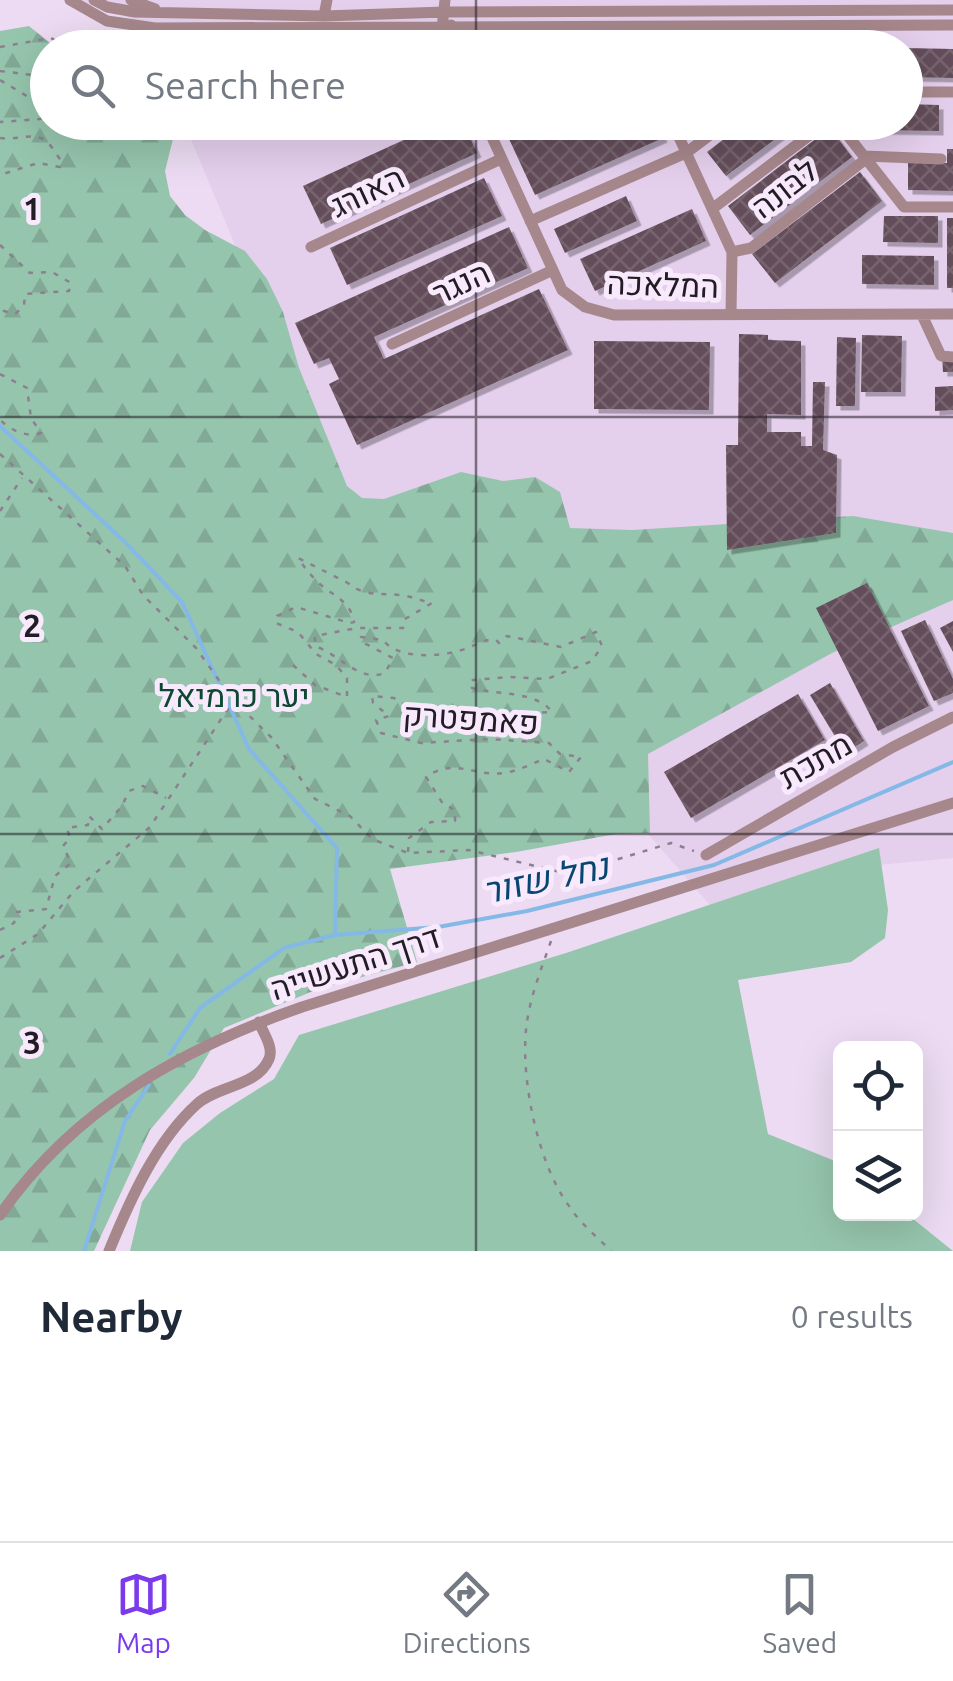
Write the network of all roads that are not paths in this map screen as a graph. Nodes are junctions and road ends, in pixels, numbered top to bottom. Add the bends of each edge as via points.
1 (70, 0) edge
2 (94, 0) edge
3 (131, 0) edge
4 (326, 0) edge
5 (445, 6) edge
6 (831, 6) edge
7 (859, 6) edge
8 (953, 10) edge
9 (164, 13) junction
10 (324, 16) junction
11 (953, 25) edge
12 (508, 27) junction
13 (371, 28) junction
14 (447, 28) junction
15 (376, 30) edge
16 (501, 30) edge
17 (923, 92) edge
18 (953, 92) edge
19 (493, 140) edge
20 (680, 140) edge
21 (703, 140) edge
22 (803, 140) edge
23 (851, 140) edge
24 (686, 153) junction
25 (865, 158) junction
26 (941, 158) dead end
27 (502, 159) junction
28 (953, 207) edge
29 (712, 209) junction
30 (530, 220) junction
31 (311, 247) dead end
32 (732, 252) junction
33 (553, 270) junction
34 (731, 314) junction
35 (953, 314) edge
36 (922, 315) junction
37 (392, 344) dead end
38 (953, 357) edge
39 (953, 717) edge
40 (953, 803) edge
41 (706, 855) road end
42 (259, 1022) junction
43 (0, 1215) edge
44 (109, 1251) edge

1 - 13 street via 97,18 128,26
2 - 9 street via 117,10
3 - 9 street
4 - 10 street
5 - 6 street
5 - 10 street
5 - 14 street
6 - 7 street
7 - 8 street
9 - 10 street
11 - 12 street
12 - 14 street
12 - 16 street
13 - 14 street
13 - 15 street
17 - 18 street
19 - 27 street, המלאכה
20 - 24 street
21 - 24 street
22 - 29 street
23 - 25 street
24 - 29 street
24 - 30 street
25 - 26 street
25 - 28 street via 904,207
25 - 32 street, לבונה via 751,248
27 - 30 street, המלאכה
27 - 31 street, האורג
29 - 32 street
30 - 33 street, המלאכה
32 - 34 street
33 - 34 street, המלאכה via 562,290 598,312
33 - 37 street, הנגר
34 - 36 street, המלאכה
35 - 36 street, המלאכה
36 - 38 street via 941,356
39 - 41 street, מתכת
40 - 42 street, דרך התעשייה
42 - 43 street, דרך התעשייה via 144,1078 48,1158
42 - 44 street via 271,1050 268,1061 247,1080 202,1100 174,1128

